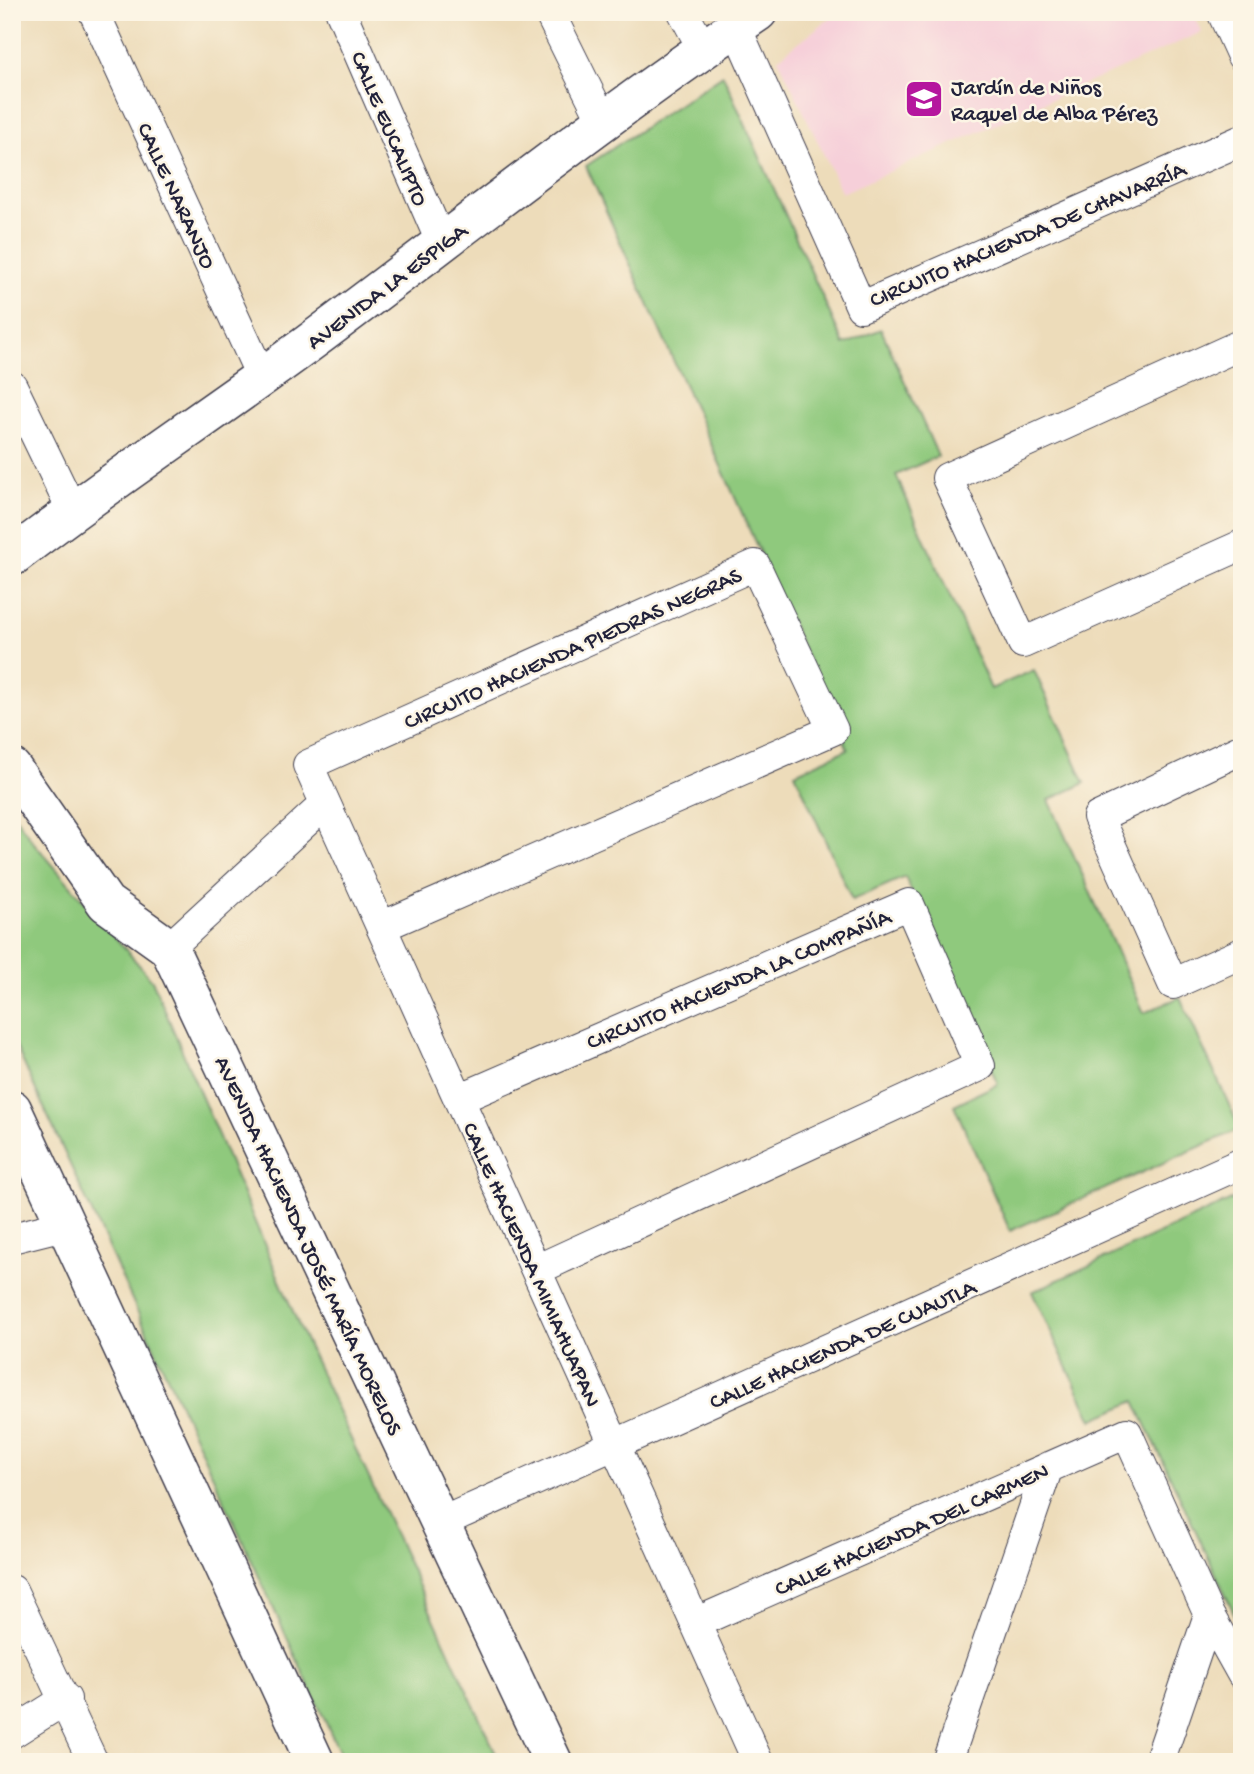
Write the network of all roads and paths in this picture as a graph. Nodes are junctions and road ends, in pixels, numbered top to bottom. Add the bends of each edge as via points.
1 (21, 12) edge
2 (94, 12) edge
3 (341, 12) edge
4 (550, 12) edge
5 (682, 12) edge
6 (1222, 12) edge
7 (12, 16) edge
8 (747, 20) edge
9 (703, 49) junction
10 (1242, 56) edge
11 (603, 121) junction
12 (1242, 140) edge
13 (442, 244) junction
14 (1242, 344) edge
15 (262, 378) junction
16 (12, 386) edge
17 (72, 510) junction
18 (1242, 545) edge
19 (12, 557) edge
20 (1242, 749) edge
21 (308, 765) joint
22 (12, 768) edge
23 (325, 804) junction
24 (381, 928) junction
25 (169, 948) junction
26 (1242, 953) edge
27 (459, 1099) junction
28 (12, 1109) edge
29 (1242, 1163) edge
30 (64, 1225) junction
31 (12, 1238) edge
32 (536, 1270) junction
33 (615, 1445) junction
34 (1048, 1467) junction
35 (442, 1522) junction
36 (12, 1590) edge
37 (1209, 1615) junction
38 (695, 1623) junction
39 (22, 1633) edge
40 (1242, 1674) edge
41 (66, 1699) junction
42 (12, 1733) edge
43 (93, 1762) edge
44 (314, 1762) edge
45 (553, 1762) edge
46 (758, 1762) edge
47 (947, 1762) edge
48 (1159, 1762) edge

1 - 7 path
2 - 15 street, CALLE NARANJO
3 - 13 street, CALLE EUCALIPTO
4 - 11 street
5 - 9 street
6 - 10 street
8 - 9 main road, AVENIDA LA ESPIGA
8 - 12 street, CIRCUITO HACIENDA DE CHAVARRÍA via 860,306
9 - 11 main road, AVENIDA LA ESPIGA
11 - 13 main road, AVENIDA LA ESPIGA
13 - 15 main road, AVENIDA LA ESPIGA
14 - 18 street via 947,478 1023,643
15 - 17 main road, AVENIDA LA ESPIGA
16 - 17 street
17 - 19 main road, AVENIDA LA ESPIGA
20 - 26 street via 1098,817 1173,984
21 - 23 street, CALLE HACIENDA MIMIAHUAPAN
21 - 24 street, CIRCUITO HACIENDA PIEDRAS NEGRAS via 755,565 833,730
22 - 25 main road, AVENIDA HACIENDA JOSÉ MARÍA MORELOS via 106,903
23 - 24 street, CALLE HACIENDA MIMIAHUAPAN
23 - 25 street
24 - 27 street, CALLE HACIENDA MIMIAHUAPAN
25 - 35 main road, AVENIDA HACIENDA JOSÉ MARÍA MORELOS
27 - 32 street, CALLE HACIENDA MIMIAHUAPAN
27 - 32 street, CIRCUITO HACIENDA LA COMPAÑÍA via 909,904 980,1066
28 - 30 main road
29 - 33 street, CALLE HACIENDA DE CUAUTLA
30 - 31 street
30 - 44 main road
32 - 33 street, CALLE HACIENDA MIMIAHUAPAN
33 - 35 street, CALLE HACIENDA DE CUAUTLA
33 - 38 street, CALLE HACIENDA MIMIAHUAPAN
34 - 37 street, CALLE HACIENDA DEL CARMEN via 1126,1433
34 - 38 street, CALLE HACIENDA DEL CARMEN
34 - 47 street
35 - 45 main road, AVENIDA HACIENDA JOSÉ MARÍA MORELOS
36 - 39 street
37 - 40 street
37 - 48 street
38 - 46 street, CALLE HACIENDA MIMIAHUAPAN
39 - 41 street
41 - 42 street
41 - 43 street

